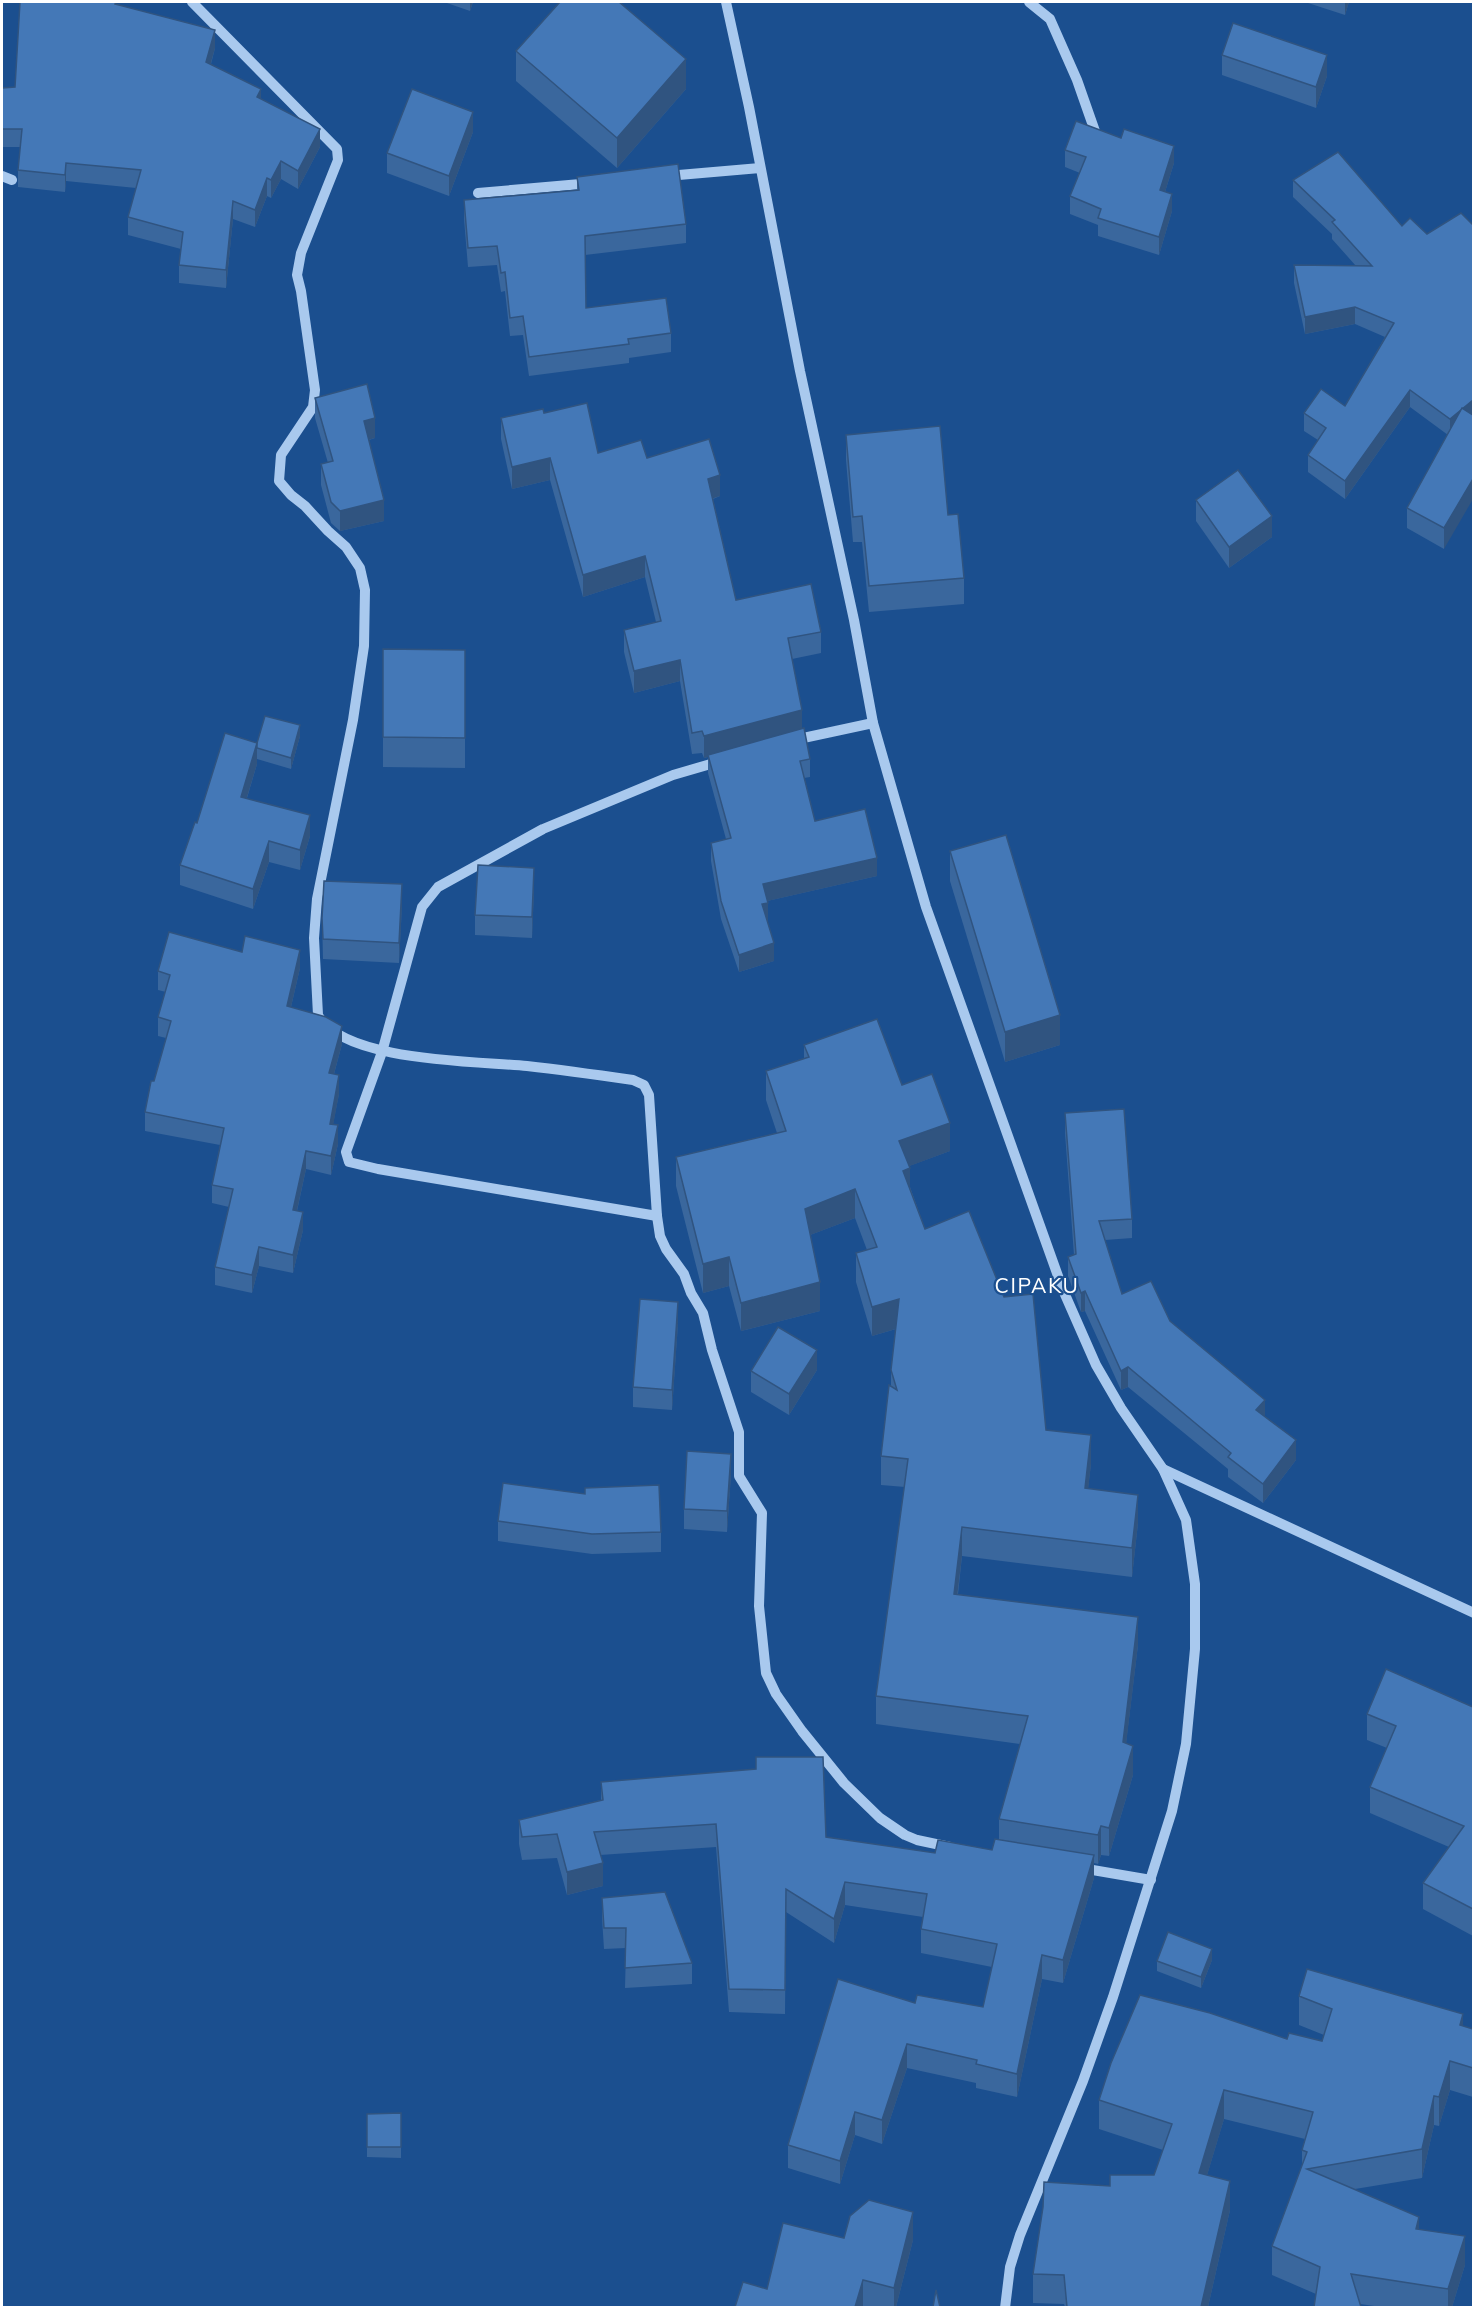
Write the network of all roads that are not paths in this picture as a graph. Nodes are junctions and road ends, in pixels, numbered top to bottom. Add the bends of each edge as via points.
1 (192, 2) edge
2 (726, 2) edge
3 (1029, 2) edge
4 (1097, 136) edge
5 (760, 168) junction
6 (655, 177) edge
7 (609, 182) edge
8 (478, 193) dead end
9 (873, 723) junction
10 (785, 742) edge
11 (729, 758) edge
12 (382, 1052) junction
13 (657, 1216) junction
14 (1163, 1469) junction
15 (1473, 1613) edge
16 (964, 1849) edge
17 (1070, 1867) edge
18 (1151, 1880) junction
19 (1005, 2307) edge

1 - 12 street via 337,148 338,160 301,253 297,274 315,390 314,407 281,455 279,481 346,547 360,568 365,590 364,646 353,720 320,882 314,938 316,997 323,1024
2 - 5 street
3 - 4 street via 1050,19
5 - 6 street
5 - 9 street
7 - 8 street
9 - 10 street
9 - 14 street via 926,907 1063,1290 1096,1365
11 - 12 street via 673,775 543,829 438,887 422,907
12 - 13 street via 638,1081 649,1095
12 - 13 street via 346,1152 349,1162
13 - 16 street via 666,1249 684,1274 703,1313 711,1350 740,1432 739,1476 762,1513 759,1606 766,1673 776,1694 844,1783 880,1818 917,1840
14 - 15 street
14 - 18 street via 1186,1520 1196,1584 1196,1649 1186,1744 1172,1811
17 - 18 street
18 - 19 street via 1083,2080 1020,2235 1010,2267

